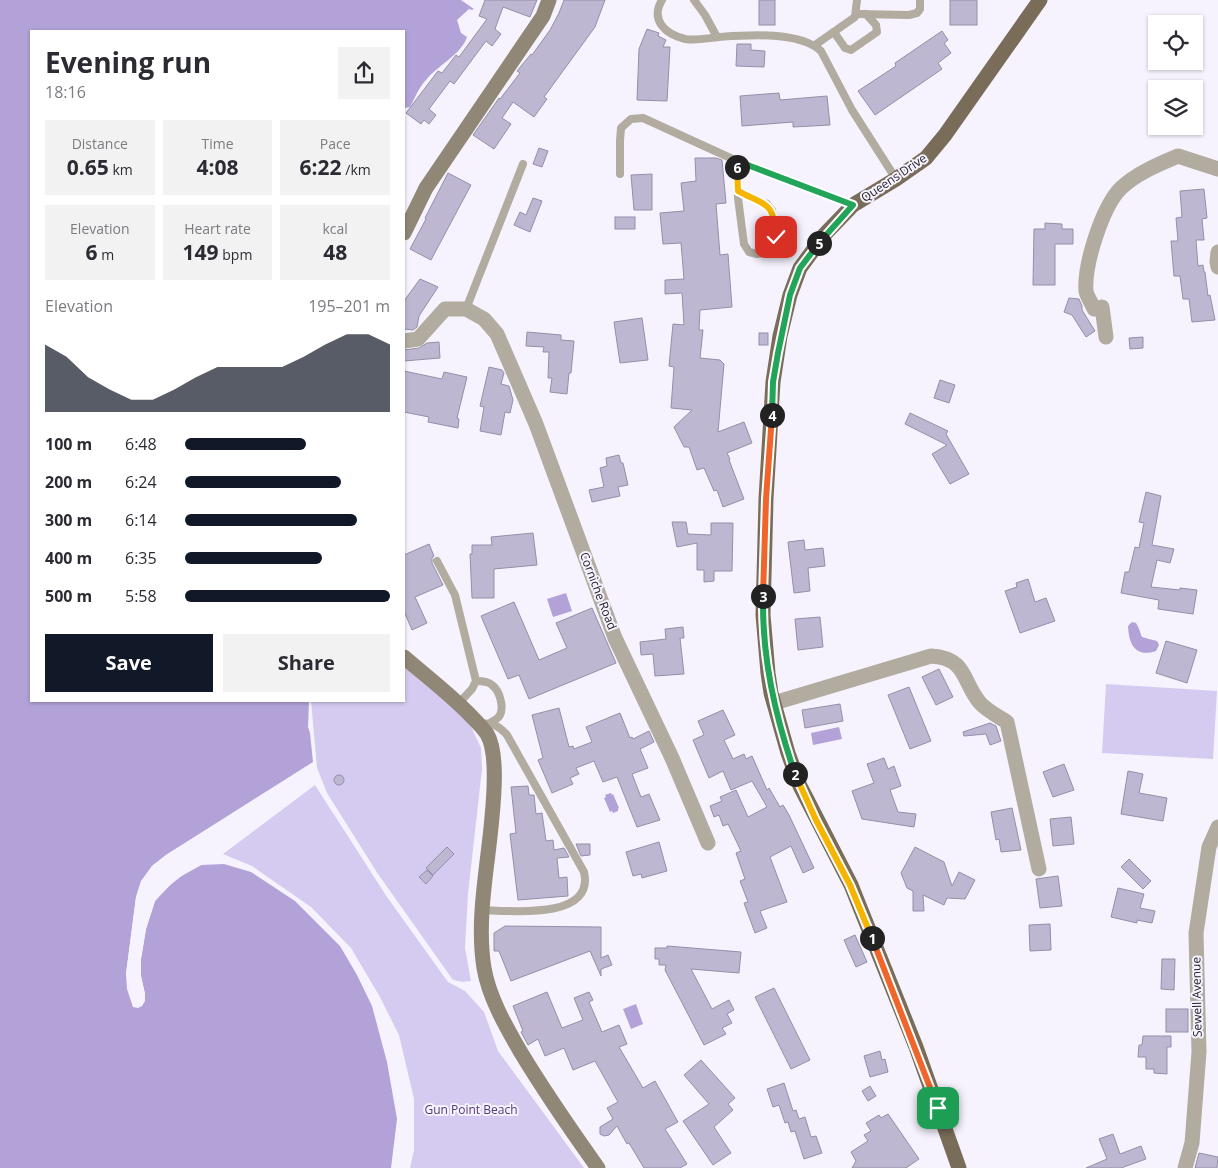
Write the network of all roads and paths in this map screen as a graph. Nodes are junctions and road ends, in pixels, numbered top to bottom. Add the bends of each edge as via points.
1 (549, 0) edge
2 (662, 0) edge
3 (694, 0) edge
4 (856, 0) edge
5 (920, 0) edge
6 (1040, 0) edge
7 (857, 14) junction
8 (866, 14) junction
9 (834, 32) junction
10 (717, 37) junction
11 (815, 45) junction
12 (737, 161) junction
13 (523, 164) dead end
14 (1218, 169) edge
15 (620, 174) dead end
16 (896, 179) junction
17 (738, 191) junction
18 (853, 205) junction
19 (405, 231) edge
20 (1218, 252) edge
21 (1218, 266) edge
22 (466, 309) junction
23 (1106, 337) dead end
24 (405, 341) edge
25 (437, 561) dead end
26 (405, 658) edge
27 (476, 681) junction
28 (459, 703) junction
29 (774, 703) junction
30 (484, 723) junction
31 (1218, 827) edge
32 (708, 843) dead end
33 (1039, 869) dead end
34 (483, 910) junction
35 (598, 1168) edge
36 (959, 1168) edge
37 (1184, 1168) edge

1 - 19 main road via 543,16 426,188
2 - 10 lane via 658,6 658,18 663,29 697,40
3 - 10 lane
4 - 7 lane
5 - 8 lane via 920,9 909,15
6 - 16 main road, Queens Drive via 945,135 926,158
7 - 8 lane
7 - 9 lane
8 - 9 lane via 876,25 877,32 851,50 845,48
9 - 11 lane
10 - 11 lane via 787,38
11 - 16 lane
12 - 15 lane via 643,118 631,119 621,128
12 - 17 lane
12 - 18 lane
13 - 22 lane
14 - 23 street via 1178,156 1150,168 1121,188 1100,221 1088,266 1086,293 1094,309 1102,307
16 - 18 main road, Queens Drive
17 - 17 lane via 744,244 749,252 764,253 770,250 776,237 772,210 767,204
18 - 29 main road, Queens Drive via 825,234 800,268 790,295 773,382 763,615
20 - 21 street
22 - 24 street via 445,309 418,339
22 - 32 street, Corniche Road via 484,320 497,334 536,424 615,638
25 - 27 lane via 454,595
26 - 28 main road
27 - 28 lane
27 - 30 lane via 492,685 500,695 501,714
28 - 30 main road
29 - 33 street via 931,656 942,657 959,666 982,706 1007,722
29 - 36 main road, Queens Drive via 800,786 862,910
30 - 34 main road via 493,753 494,794
30 - 34 lane via 499,726 507,735 584,872 586,881 574,901 552,909 532,912
31 - 37 street, Sewell Avenue via 1209,847 1196,933 1199,1052 1192,1143
34 - 35 main road via 484,970 494,999 534,1073

